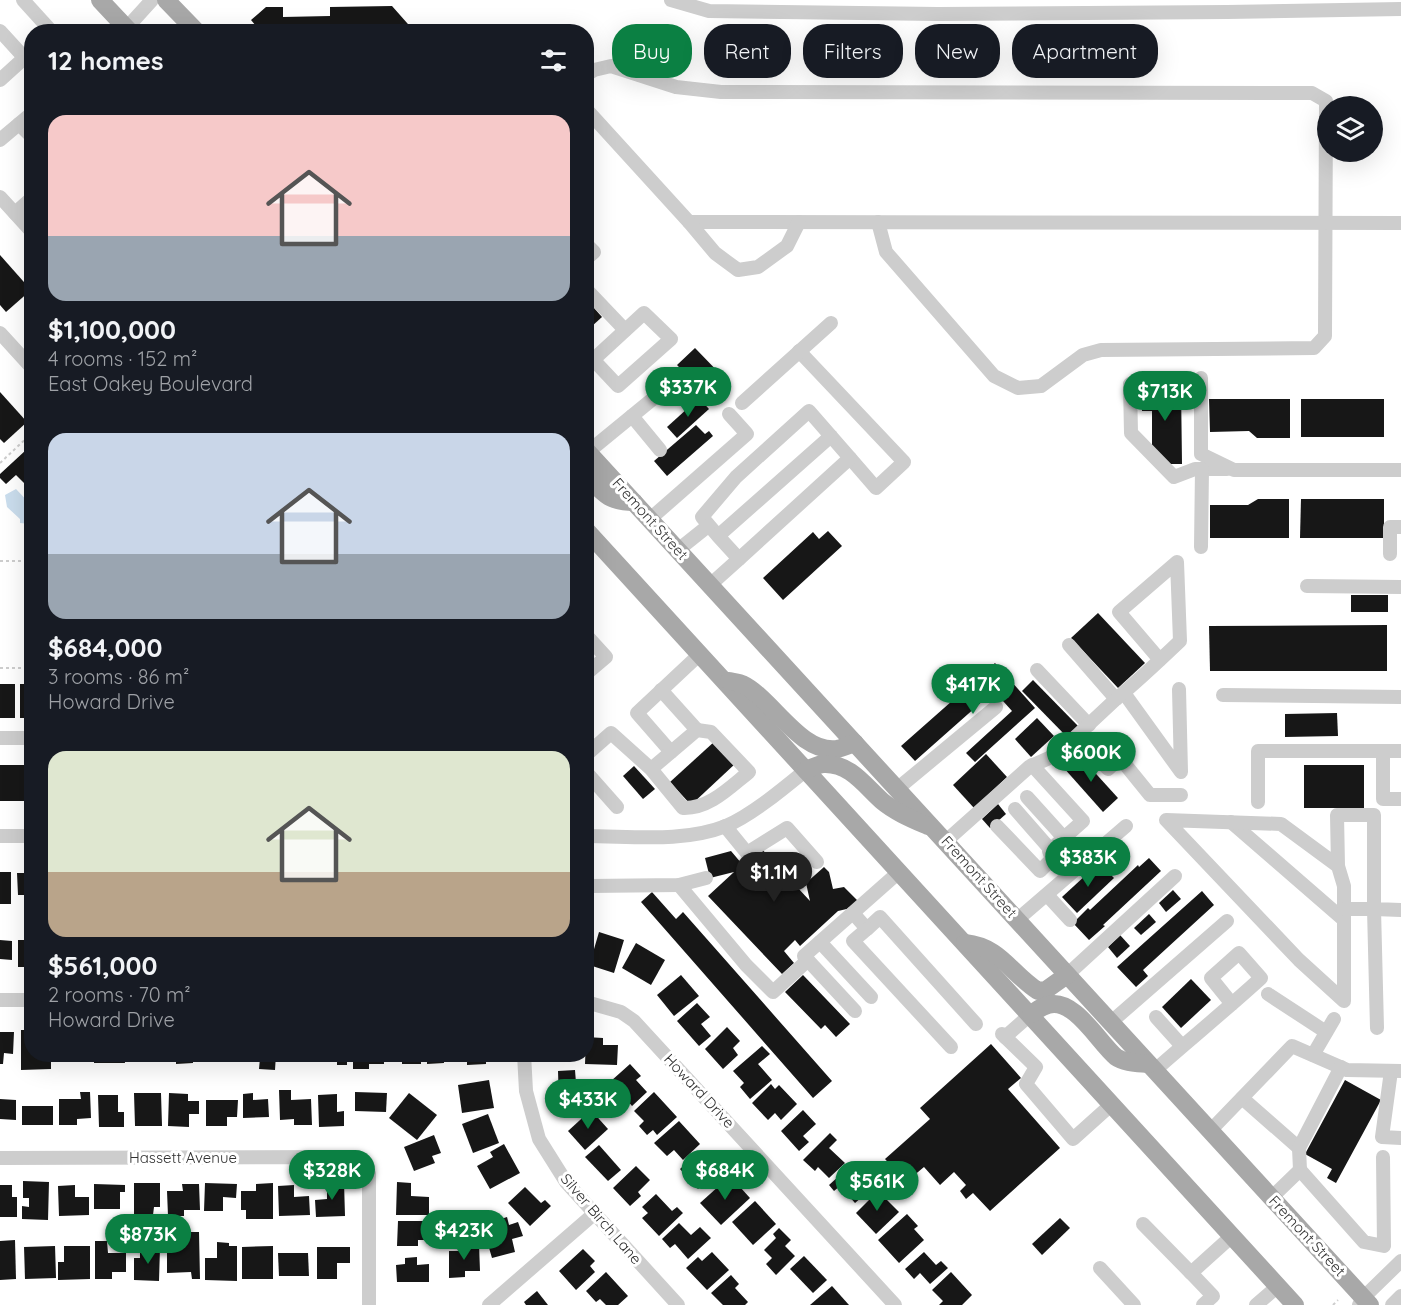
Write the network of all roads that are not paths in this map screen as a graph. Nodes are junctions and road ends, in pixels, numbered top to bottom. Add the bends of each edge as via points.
1 (23, 0) edge
2 (100, 0) edge
3 (152, 0) edge
4 (166, 0) edge
5 (671, 0) edge
6 (711, 6) edge
7 (1227, 6) edge
8 (938, 7) edge
9 (1401, 9) edge
10 (45, 24) edge
11 (121, 24) edge
12 (131, 24) edge
13 (189, 24) edge
14 (0, 31) edge
15 (24, 53) edge
16 (24, 62) edge
17 (594, 69) edge
18 (0, 80) edge
19 (594, 119) edge
20 (24, 120) edge
21 (19, 124) junction
22 (24, 129) edge
23 (0, 140) edge
24 (0, 196) edge
25 (24, 205) edge
26 (15, 213) junction
27 (689, 222) junction
28 (799, 222) junction
29 (878, 222) junction
30 (24, 223) edge
31 (1325, 223) junction
32 (1401, 223) edge
33 (594, 297) edge
34 (831, 323) dead end
35 (625, 330) junction
36 (0, 333) edge
37 (799, 351) junction
38 (594, 352) edge
39 (24, 359) edge
40 (594, 359) edge
41 (1201, 378) dead end
42 (1130, 384) dead end
43 (687, 402) dead end
44 (742, 403) dead end
45 (729, 414) dead end
46 (632, 416) junction
47 (831, 436) junction
48 (594, 446) edge
49 (660, 450) dead end
50 (850, 458) junction
51 (594, 459) edge
52 (1202, 469) junction
53 (1234, 470) junction
54 (1401, 470) edge
55 (594, 483) edge
56 (634, 502) junction
57 (650, 519) junction
58 (1401, 527) edge
59 (713, 531) junction
60 (594, 539) edge
61 (1201, 547) dead end
62 (678, 550) junction
63 (1390, 554) dead end
64 (739, 559) junction
65 (710, 585) junction
66 (1307, 586) dead end
67 (1401, 587) edge
68 (594, 644) edge
69 (1069, 645) dead end
70 (700, 654) junction
71 (1160, 660) junction
72 (594, 667) edge
73 (1037, 670) dead end
74 (724, 680) junction
75 (1179, 689) dead end
76 (660, 690) junction
77 (1223, 695) dead end
78 (1120, 696) junction
79 (1401, 697) edge
80 (996, 707) dead end
81 (1089, 725) junction
82 (697, 730) junction
83 (1077, 736) junction
84 (0, 738) edge
85 (24, 738) edge
86 (855, 743) junction
87 (594, 748) edge
88 (1383, 751) junction
89 (1401, 751) edge
90 (671, 752) junction
91 (1032, 765) junction
92 (651, 769) junction
93 (806, 770) junction
94 (594, 781) edge
95 (897, 789) junction
96 (1181, 795) dead end
97 (1027, 797) dead end
98 (1401, 799) edge
99 (1258, 801) dead end
100 (617, 807) dead end
101 (1015, 809) dead end
102 (1231, 822) junction
103 (725, 826) junction
104 (997, 826) dead end
105 (1126, 826) dead end
106 (0, 836) edge
107 (24, 836) edge
108 (594, 836) edge
109 (941, 836) junction
110 (1064, 838) junction
111 (1050, 849) junction
112 (817, 862) dead end
113 (1338, 866) junction
114 (899, 872) junction
115 (1175, 876) dead end
116 (706, 878) dead end
117 (679, 885) junction
118 (594, 886) edge
119 (1047, 895) junction
120 (1374, 909) junction
121 (1401, 910) edge
122 (853, 913) junction
123 (1344, 914) junction
124 (1017, 920) junction
125 (1070, 920) dead end
126 (1227, 921) dead end
127 (867, 929) junction
128 (820, 942) junction
129 (965, 943) junction
130 (808, 960) junction
131 (1067, 975) junction
132 (1268, 994) dead end
133 (871, 997) dead end
134 (0, 1000) edge
135 (24, 1000) edge
136 (594, 1004) edge
137 (1232, 1004) dead end
138 (855, 1011) dead end
139 (1031, 1014) junction
140 (1156, 1017) dead end
141 (1334, 1019) dead end
142 (1110, 1023) junction
143 (976, 1024) dead end
144 (1377, 1028) dead end
145 (1326, 1032) junction
146 (1182, 1046) junction
147 (951, 1047) dead end
148 (1313, 1055) junction
149 (524, 1062) edge
150 (1341, 1067) junction
151 (1151, 1068) junction
152 (1396, 1071) edge
153 (1242, 1098) junction
154 (1112, 1104) junction
155 (1210, 1131) junction
156 (1401, 1138) edge
157 (1299, 1148) junction
158 (0, 1158) edge
159 (1383, 1158) dead end
160 (1300, 1170) junction
161 (1271, 1198) junction
162 (595, 1213) junction
163 (1143, 1224) dead end
164 (1232, 1236) junction
165 (1401, 1262) edge
166 (1100, 1268) dead end
167 (1191, 1274) junction
168 (1278, 1286) junction
169 (1401, 1296) edge
170 (1364, 1302) edge
171 (369, 1305) edge
172 (489, 1305) edge
173 (678, 1305) edge
174 (895, 1305) edge
175 (1134, 1305) edge
176 (1203, 1305) edge
177 (1256, 1305) edge
178 (1295, 1305) edge
179 (1392, 1305) edge

1 - 10 street
2 - 11 main road
3 - 12 street
4 - 13 main road
5 - 6 street
6 - 8 street
7 - 8 street
7 - 9 street
14 - 15 street
16 - 18 street
17 - 31 street via 611,66 676,87 721,92 1312,93 1326,100
19 - 27 street
20 - 21 street
21 - 22 street
21 - 23 street
24 - 26 street
25 - 26 street
26 - 30 street
27 - 28 street
27 - 28 street via 715,253 738,270 758,267 787,246
28 - 29 street
29 - 31 street
29 - 31 street via 885,252 994,376 1018,388 1041,386 1083,355 1101,350 1314,348 1324,336
31 - 32 street
33 - 35 street
34 - 37 street
35 - 38 street
35 - 40 street via 644,313 671,339 618,386
36 - 39 street
37 - 44 street
37 - 50 street via 904,462 876,488
41 - 53 street via 1201,454
42 - 52 street via 1131,433 1174,477
43 - 46 street via 671,384
45 - 57 street via 747,434
46 - 48 street
46 - 49 street
47 - 50 street
47 - 59 street
47 - 59 street via 809,411 736,477 702,517
50 - 64 street
51 - 56 main road, Fremont Street
52 - 53 street
52 - 61 street
53 - 54 street
55 - 56 main road via 607,497
56 - 57 main road, Fremont Street
57 - 62 main road, Fremont Street
58 - 63 street via 1390,527
59 - 62 street
59 - 64 street
60 - 70 main road
62 - 65 main road, Fremont Street
64 - 65 street
65 - 86 main road, Fremont Street
66 - 67 street
68 - 72 street via 606,657
69 - 78 street
70 - 74 main road
70 - 76 street
71 - 71 street via 1180,641 1177,562 1119,612
71 - 78 street
73 - 81 street
74 - 86 main road via 742,683 801,737 835,749
74 - 93 main road
75 - 78 street via 1181,772
76 - 82 street
76 - 90 street via 637,713
77 - 79 street
78 - 81 street
80 - 95 street
81 - 83 street
82 - 90 street
82 - 92 street via 711,732 749,772 713,801 695,809 683,808
83 - 91 street via 1056,755
83 - 96 street via 1108,769 1120,758 1150,795
84 - 85 street
86 - 95 main road, Fremont Street
87 - 92 street via 611,734
88 - 89 street
88 - 98 street via 1383,799
88 - 99 street via 1258,751
90 - 92 street
91 - 109 street
91 - 110 street via 1083,821
93 - 103 street via 742,818
93 - 109 main road via 823,764 843,767 883,802
93 - 114 main road
94 - 100 street
95 - 109 main road, Fremont Street
97 - 110 street
101 - 111 street
102 - 113 street via 1281,824
102 - 123 street
102 - 123 street via 1166,820 1299,960 1344,1001
103 - 108 street via 656,837
103 - 112 street via 747,853 787,828
104 - 111 street via 1040,871 1052,859
105 - 119 street
106 - 107 street
109 - 124 main road, Fremont Street
110 - 111 street
113 - 120 street via 1337,815 1374,815
113 - 123 street via 1344,886
114 - 122 street
114 - 129 main road
115 - 131 street
116 - 117 street
117 - 118 street
117 - 130 street via 773,992
119 - 124 street
119 - 125 street
120 - 121 street
120 - 123 street
120 - 144 street
122 - 127 street
122 - 128 street
124 - 131 main road, Fremont Street
126 - 142 street
127 - 143 street via 880,918
127 - 147 street via 853,941
128 - 130 street via 804,956
128 - 133 street
129 - 131 main road via 985,946 1038,991
129 - 139 main road
130 - 138 street
131 - 142 main road, Fremont Street
132 - 145 street
134 - 135 street
136 - 174 street, Howard Drive via 621,1012 634,1021
137 - 146 street
139 - 151 main road via 1048,1004 1061,1005 1078,1016 1117,1058
139 - 154 main road
139 - 154 street via 1004,1035 1036,1067 1026,1084 1073,1139
140 - 146 street
141 - 145 street
142 - 151 main road, Fremont Street
145 - 148 street
146 - 151 street
148 - 150 street
148 - 153 street via 1292,1046
149 - 162 street, Silver Birch Lane via 526,1091 539,1138 566,1182
150 - 152 street
150 - 157 street
151 - 155 main road, Fremont Street
152 - 156 street via 1382,1137
153 - 155 street
153 - 157 street
154 - 164 main road
155 - 161 main road, Fremont Street
157 - 160 street
158 - 171 street, Hassett Avenue via 352,1157 364,1163 369,1174
159 - 160 street via 1384,1246 1364,1242
160 - 161 street
161 - 170 main road, Fremont Street
162 - 172 street
162 - 173 street, Silver Birch Lane
163 - 167 street
164 - 167 street
164 - 168 main road
165 - 170 street
166 - 175 street
167 - 176 street via 1213,1296
168 - 177 street
168 - 178 main road
169 - 179 street

